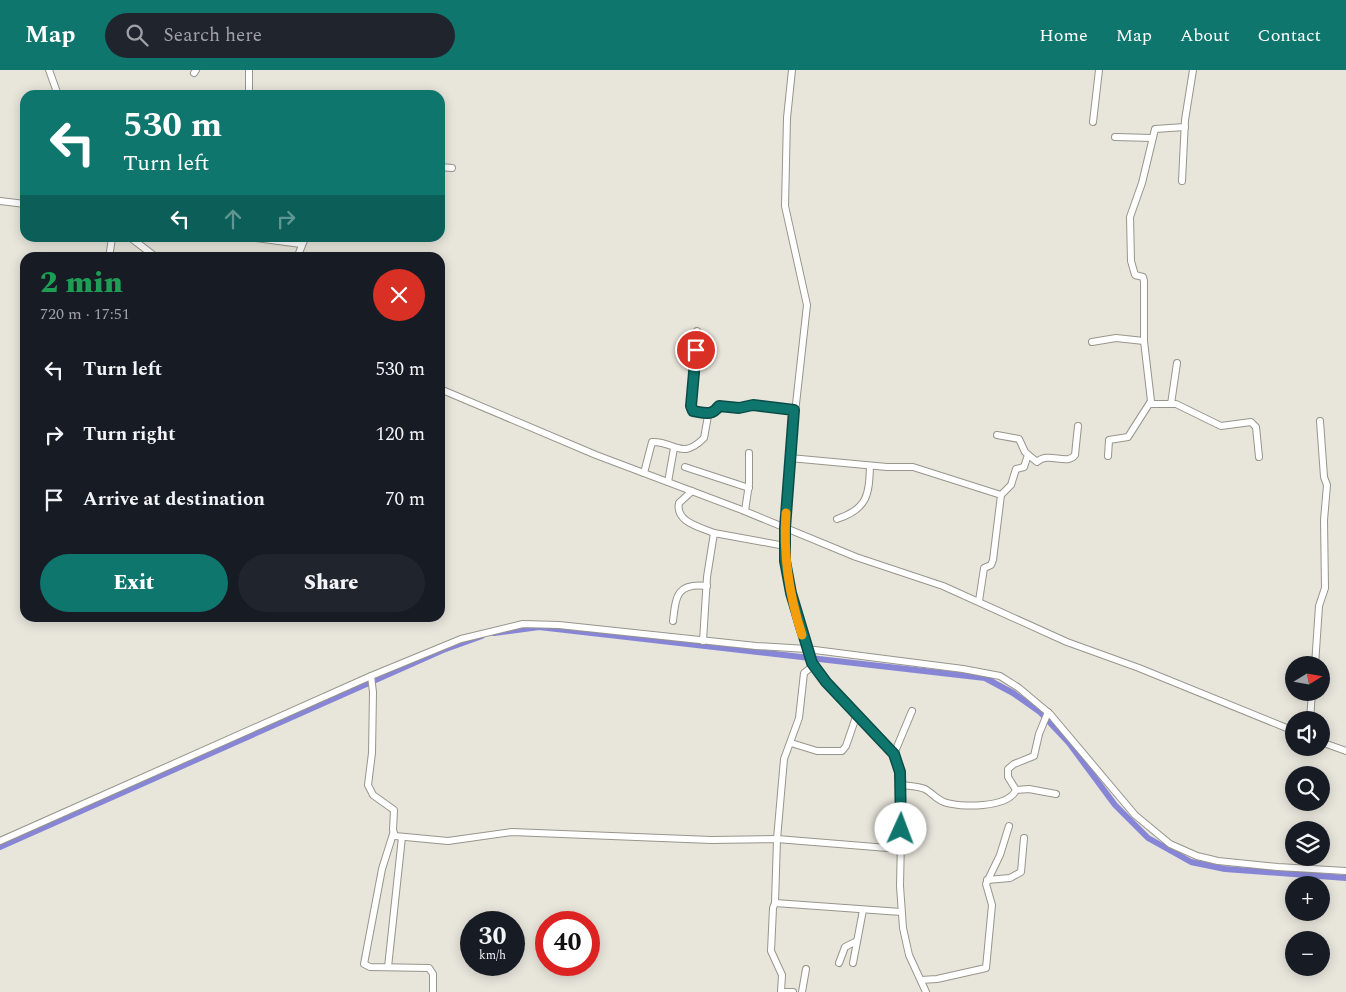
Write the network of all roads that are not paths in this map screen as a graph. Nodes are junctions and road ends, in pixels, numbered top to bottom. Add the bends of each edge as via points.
1 (49, 70) edge
2 (249, 70) edge
3 (792, 70) edge
4 (1099, 70) edge
5 (1193, 70) edge
6 (56, 90) edge
7 (249, 90) edge
8 (1093, 122) dead end
9 (1185, 127) junction
10 (1115, 137) dead end
11 (1152, 138) junction
12 (445, 167) edge
13 (452, 168) dead end
14 (1182, 180) dead end
15 (0, 202) edge
16 (20, 204) edge
17 (136, 242) edge
18 (286, 242) edge
19 (301, 244) joint
20 (149, 252) edge
21 (298, 252) edge
22 (697, 331) dead end
23 (1144, 341) junction
24 (1092, 342) dead end
25 (1177, 363) dead end
26 (445, 391) edge
27 (1150, 404) junction
28 (1171, 404) junction
29 (794, 410) junction
30 (711, 414) junction
31 (1320, 421) dead end
32 (1078, 426) dead end
33 (997, 436) dead end
34 (674, 448) junction
35 (749, 453) dead end
36 (1028, 455) junction
37 (1108, 456) dead end
38 (1259, 457) dead end
39 (790, 458) junction
40 (870, 466) junction
41 (684, 467) dead end
42 (644, 473) junction
43 (668, 482) junction
44 (748, 488) junction
45 (692, 491) junction
46 (1001, 495) junction
47 (745, 511) junction
48 (837, 519) dead end
49 (785, 528) junction
50 (714, 533) junction
51 (785, 546) junction
52 (706, 586) junction
53 (979, 601) junction
54 (673, 621) dead end
55 (703, 641) junction
56 (808, 651) junction
57 (1316, 656) edge
58 (813, 664) junction
59 (370, 678) junction
60 (912, 711) dead end
61 (857, 714) junction
62 (1048, 714) junction
63 (1285, 727) edge
64 (791, 743) junction
65 (1330, 745) edge
66 (1346, 751) edge
67 (894, 754) junction
68 (902, 786) junction
69 (1016, 790) junction
70 (1056, 794) dead end
71 (1010, 826) dead end
72 (393, 834) junction
73 (402, 837) junction
74 (1024, 838) dead end
75 (777, 839) junction
76 (0, 841) edge
77 (900, 849) junction
78 (1346, 870) edge
79 (987, 880) junction
80 (775, 903) junction
81 (863, 910) junction
82 (901, 912) junction
83 (857, 941) junction
84 (839, 962) dead end
85 (853, 963) dead end
86 (388, 967) junction
87 (806, 969) dead end
88 (921, 980) junction
89 (433, 992) edge
90 (781, 992) edge
91 (793, 992) edge
92 (802, 992) edge
93 (926, 992) edge

1 - 6 street
2 - 7 street
3 - 29 street via 787,118 785,206 807,306
4 - 8 street
5 - 9 street
9 - 11 street via 1156,128
9 - 14 street
10 - 11 street
11 - 23 street via 1130,217 1131,261 1135,276 1144,279
12 - 13 street
15 - 16 street
17 - 20 street
18 - 19 street
19 - 21 street
22 - 30 street via 691,406 693,411
23 - 24 street via 1121,338
23 - 27 street
25 - 28 street
26 - 42 street
27 - 28 street
27 - 37 street via 1128,437 1109,440
28 - 38 street via 1182,406 1221,426 1251,422 1256,427
29 - 30 street via 721,405
29 - 39 street
30 - 34 street via 701,441 685,450
31 - 57 street via 1327,485 1324,588 1319,606
32 - 36 street via 1072,459 1044,458 1037,462
33 - 36 street via 1019,439
34 - 42 street via 652,442
34 - 43 street
35 - 44 street
36 - 46 street via 1024,467 1016,469 1011,485
39 - 40 street
39 - 49 street
40 - 46 street via 922,469
40 - 48 street via 870,492 847,515
41 - 44 street
42 - 43 street
43 - 45 street
44 - 47 street
45 - 47 street
45 - 50 street via 680,502 680,514 685,520
46 - 53 street via 994,560 984,568
47 - 49 street
49 - 51 street
49 - 53 street
50 - 51 street
50 - 52 street
51 - 56 street via 791,593
52 - 54 street via 684,588 676,600
52 - 55 street
53 - 63 street via 1067,642
55 - 56 street
55 - 59 street via 559,624 523,624 461,639
56 - 58 street
56 - 62 street via 989,673 1019,688
58 - 61 street
58 - 64 street via 804,673 799,718
59 - 72 street via 373,692 372,753 368,785 373,795 394,810
59 - 76 street
60 - 67 street
61 - 64 street via 842,750 817,751
61 - 67 street
62 - 69 street via 1034,756 1008,769 1008,777
62 - 78 street via 1135,815 1170,844 1218,861
64 - 75 street via 784,759
65 - 66 street
67 - 68 street
68 - 69 street via 923,788 943,802 975,805 1001,801
68 - 77 street
69 - 70 street via 1029,788
71 - 79 street
72 - 73 street
72 - 86 street via 382,869 363,960 366,966
73 - 75 street via 458,841 512,832 711,840
73 - 86 street
74 - 79 street via 1021,872 1010,878
75 - 77 street
75 - 80 street
77 - 82 street
79 - 88 street via 986,888 992,905 986,968
80 - 81 street
80 - 90 street via 771,951 782,975
81 - 82 street
81 - 83 street
82 - 88 street via 906,943
83 - 84 street via 846,947
83 - 85 street
86 - 89 street via 429,968 433,974
87 - 92 street
88 - 93 street
90 - 91 street

